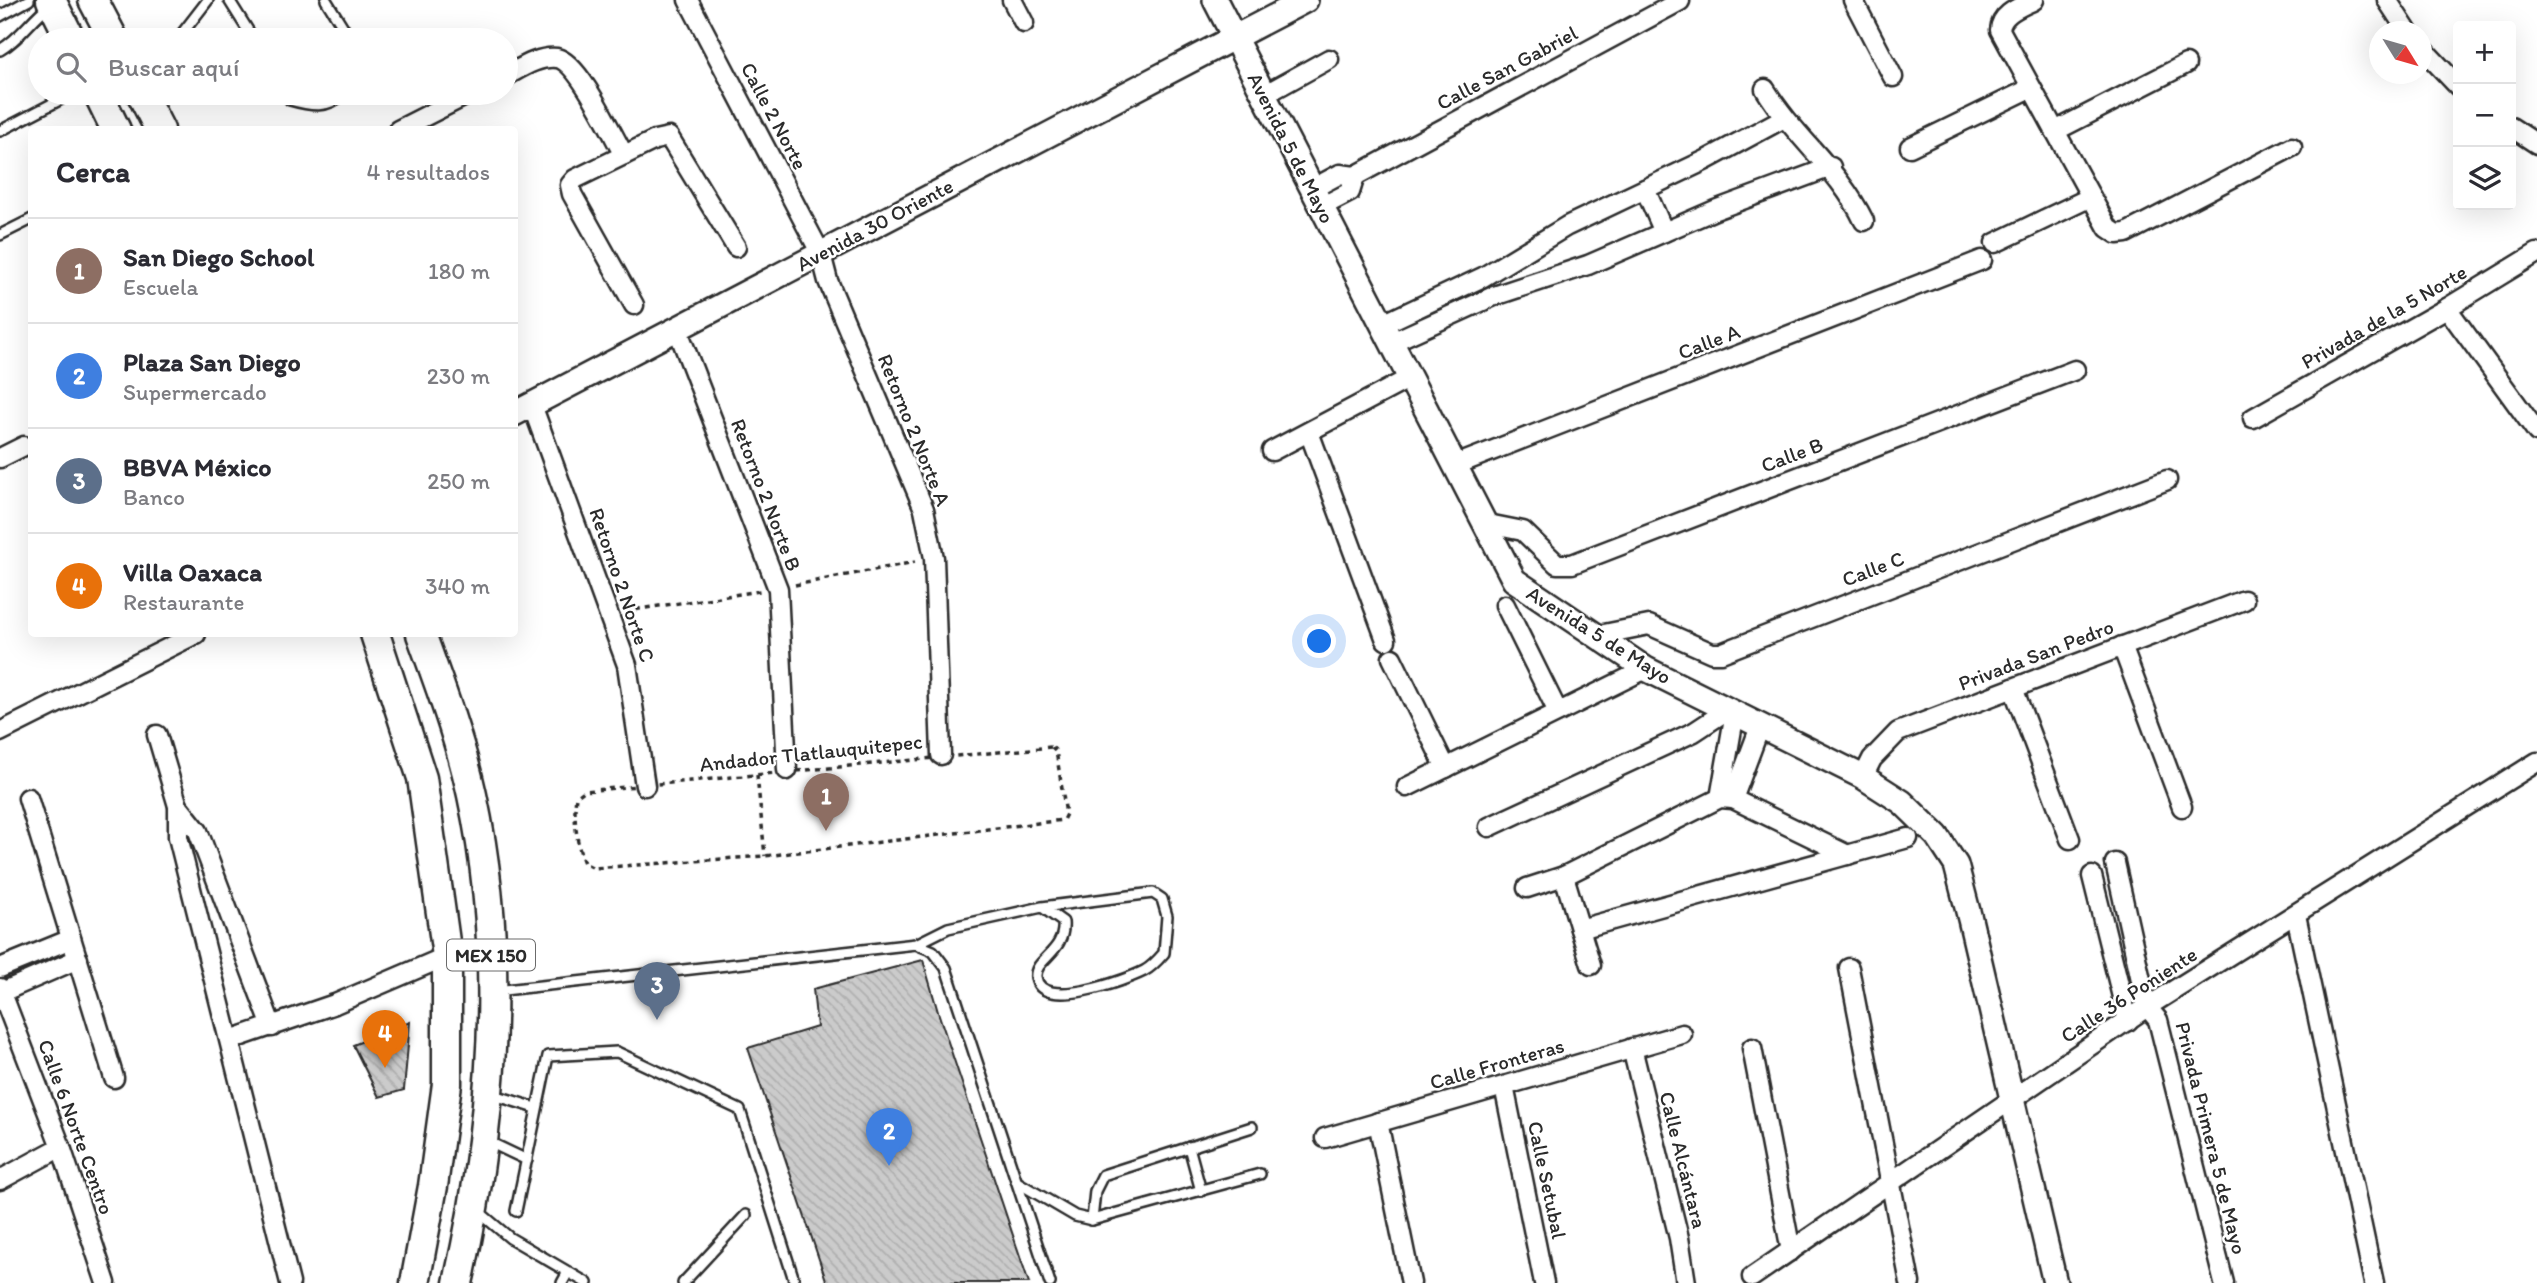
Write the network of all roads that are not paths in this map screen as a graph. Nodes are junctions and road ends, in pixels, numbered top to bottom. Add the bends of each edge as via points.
1 (93, 0) edge
2 (208, 0) edge
3 (229, 0) edge
4 (326, 0) edge
5 (688, 0) edge
6 (1012, 0) edge
7 (1215, 0) edge
8 (1306, 0) edge
9 (1853, 0) edge
10 (2034, 0) edge
11 (2387, 0) edge
12 (44, 1) edge
13 (1680, 1) edge
14 (0, 16) edge
15 (2401, 21) edge
16 (1024, 23) dead end
17 (63, 28) edge
18 (108, 28) edge
19 (186, 28) edge
20 (246, 28) edge
21 (344, 28) edge
22 (1235, 37) junction
23 (0, 50) edge
24 (1329, 59) dead end
25 (2432, 59) edge
26 (2186, 64) dead end
27 (518, 70) edge
28 (1893, 77) dead end
29 (2456, 84) edge
30 (2031, 88) junction
31 (1765, 89) dead end
32 (1262, 96) junction
33 (50, 105) edge
34 (104, 105) edge
35 (147, 105) edge
36 (447, 105) edge
37 (1784, 118) junction
38 (114, 126) edge
39 (158, 126) edge
40 (406, 126) edge
41 (2516, 130) edge
42 (0, 131) edge
43 (2055, 131) junction
44 (2537, 145) edge
45 (2292, 147) dead end
46 (1910, 148) dead end
47 (624, 155) junction
48 (1832, 167) junction
49 (1646, 189) junction
50 (2091, 197) junction
51 (1317, 198) junction
52 (28, 221) edge
53 (1864, 221) dead end
54 (1664, 232) junction
55 (0, 235) edge
56 (1995, 243) dead end
57 (736, 247) dead end
58 (2537, 253) edge
59 (821, 254) junction
60 (1982, 260) dead end
61 (634, 305) dead end
62 (2447, 308) junction
63 (677, 328) junction
64 (1386, 334) junction
65 (2075, 370) dead end
66 (1408, 379) junction
67 (523, 409) edge
68 (2253, 418) dead end
69 (1309, 432) junction
70 (2537, 432) edge
71 (24, 446) dead end
72 (1272, 451) dead end
73 (0, 458) edge
74 (1453, 466) junction
75 (2167, 480) dead end
76 (1483, 523) junction
77 (2244, 600) dead end
78 (1505, 605) dead end
79 (1594, 636) junction
80 (190, 637) edge
81 (376, 637) edge
82 (422, 637) edge
83 (1386, 640) dead end
84 (2122, 646) junction
85 (1392, 658) dead end
86 (1646, 669) junction
87 (2013, 688) junction
88 (1732, 710) junction
89 (1558, 712) junction
90 (1761, 724) junction
91 (0, 732) edge
92 (157, 735) dead end
93 (941, 755) road end
94 (2537, 762) edge
95 (1446, 768) junction
96 (787, 770) road end
97 (1863, 777) junction
98 (645, 786) road end
99 (1407, 787) dead end
100 (28, 798) dead end
101 (1727, 798) junction
102 (178, 806) junction
103 (2182, 807) dead end
104 (1489, 827) dead end
105 (1908, 838) dead end
106 (2070, 839) dead end
107 (1848, 855) junction
108 (2115, 863) dead end
109 (1564, 876) junction
110 (2092, 876) dead end
111 (1527, 888) dead end
112 (222, 897) junction
113 (195, 904) junction
114 (1042, 907) junction
115 (2297, 915) junction
116 (1580, 929) junction
117 (71, 939) junction
118 (916, 944) junction
119 (447, 956) junction
120 (78, 959) junction
121 (1591, 965) dead end
122 (0, 968) edge
123 (1849, 968) dead end
124 (1, 990) edge
125 (494, 991) junction
126 (2147, 1007) junction
127 (2128, 1021) junction
128 (272, 1027) junction
129 (1682, 1034) dead end
130 (230, 1040) junction
131 (1632, 1048) junction
132 (1752, 1048) dead end
133 (114, 1078) dead end
134 (1504, 1086) junction
135 (490, 1093) junction
136 (2014, 1099) junction
137 (536, 1108) junction
138 (1378, 1122) junction
139 (1252, 1127) dead end
140 (1325, 1138) dead end
141 (485, 1140) junction
142 (61, 1147) junction
143 (1189, 1147) junction
144 (527, 1160) junction
145 (1260, 1174) dead end
146 (0, 1180) edge
147 (1017, 1182) junction
148 (1889, 1184) junction
149 (1201, 1191) junction
150 (475, 1208) junction
151 (516, 1211) dead end
152 (746, 1215) dead end
153 (1092, 1220) junction
154 (1791, 1251) junction
155 (1752, 1277) dead end
156 (565, 1278) edge
157 (106, 1283) edge
158 (290, 1283) edge
159 (415, 1283) edge
160 (458, 1283) edge
161 (587, 1283) edge
162 (683, 1283) edge
163 (795, 1283) edge
164 (1050, 1283) edge
165 (1411, 1283) edge
166 (1545, 1283) edge
167 (1686, 1283) edge
168 (1910, 1283) edge
169 (2055, 1283) edge
170 (2224, 1283) edge
171 (2374, 1283) edge

1 - 18 main road
2 - 19 lane
3 - 20 lane
4 - 21 lane
5 - 59 street, Calle 2 Norte
6 - 16 street
7 - 22 street, Avenida 5 de Mayo
8 - 22 street, Avenida 30 Oriente
9 - 28 street
10 - 30 street via 2000,23
11 - 15 street
12 - 14 lane
12 - 17 main road
12 - 23 lane via 20,38
13 - 51 street, Calle San Gabriel via 1355,176 1340,174
22 - 32 street, Avenida 5 de Mayo
22 - 59 street, Avenida 30 Oriente
24 - 32 street
25 - 29 street
26 - 43 street
27 - 47 street via 538,60 558,58 574,69
30 - 43 street
30 - 46 street
31 - 37 street
32 - 51 street, Avenida 5 de Mayo
33 - 42 lane
34 - 38 main road
35 - 39 main road
36 - 40 street
37 - 48 street
37 - 49 street
41 - 44 street
43 - 50 street
45 - 50 street via 2126,233 2108,228
47 - 57 street via 669,137
47 - 61 street via 570,185
48 - 53 street
48 - 54 street
49 - 54 street
49 - 64 street via 1567,226
50 - 56 street
51 - 64 street, Avenida 5 de Mayo
52 - 55 lane
54 - 64 street via 1588,265
58 - 62 street, Privada de la 5 Norte
59 - 63 street, Avenida 30 Oriente
59 - 93 street, Retorno 2 Norte A via 828,281 924,509 934,558
60 - 74 street, Calle A
62 - 68 street, Privada de la 5 Norte
62 - 70 street
63 - 67 street, Avenida 30 Oriente
63 - 96 street, Retorno 2 Norte B via 778,589
64 - 66 street, Avenida 5 de Mayo
65 - 76 street, Calle B via 1572,564 1558,564 1523,531
66 - 69 street
66 - 74 street, Avenida 5 de Mayo
67 - 98 street, Retorno 2 Norte C via 627,665
69 - 72 street
69 - 83 street
71 - 73 street
74 - 76 street, Avenida 5 de Mayo
75 - 79 street, Calle C via 1721,653 1649,625
76 - 79 street, Avenida 5 de Mayo via 1514,580
77 - 84 street, Privada San Pedro
78 - 89 street
79 - 86 street, Avenida 5 de Mayo
80 - 91 street
81 - 119 main road, MEX 150 via 422,778
82 - 125 main road, MEX 150 via 472,795
84 - 87 street, Privada San Pedro
84 - 103 street
85 - 95 street
86 - 88 street, Avenida 5 de Mayo
86 - 89 street
87 - 97 street, Privada San Pedro via 1898,732 1872,759
87 - 106 street
88 - 90 street, Avenida 5 de Mayo
88 - 101 street
88 - 104 street via 1694,733
89 - 95 street
90 - 97 street, Avenida 5 de Mayo
90 - 101 street
92 - 102 street
94 - 115 street, Calle 36 Poniente
95 - 99 street
97 - 136 street, Avenida 5 de Mayo via 1911,810 1937,836 1956,865
100 - 117 street
101 - 107 street
101 - 109 street
102 - 112 street via 198,831
102 - 113 street via 178,837
105 - 107 street
107 - 116 street
108 - 126 street, Privada Primera 5 de Mayo
109 - 111 street
109 - 116 street
110 - 127 street
112 - 113 street
112 - 128 street
113 - 130 street
114 - 114 lane via 1153,893 1162,899 1167,916 1164,953 1146,970 1121,980 1069,995 1055,993 1035,976 1037,967 1061,942 1063,922
114 - 118 lane via 948,928
115 - 126 street, Calle 36 Poniente
115 - 171 street
116 - 121 street
117 - 120 street
117 - 122 street
118 - 125 lane
118 - 147 lane via 933,951 946,968
119 - 128 street
119 - 159 main road, MEX 150 via 447,1084
120 - 124 street
120 - 133 street
123 - 148 street
124 - 142 street, Calle 6 Norte Centro
125 - 135 main road, MEX 150
126 - 127 street, Calle 36 Poniente
126 - 170 street, Privada Primera 5 de Mayo via 2158,1020
127 - 136 street, Calle 36 Poniente
128 - 130 street
129 - 131 street, Calle Fronteras
130 - 158 street
131 - 134 street, Calle Fronteras
131 - 167 street, Calle Alcántara
132 - 154 street
134 - 138 street, Calle Fronteras
134 - 166 street, Calle Setubal
135 - 137 lane
135 - 141 main road, MEX 150
136 - 148 street, Calle 36 Poniente
136 - 169 street, Avenida 5 de Mayo
137 - 144 lane
137 - 163 lane via 548,1056 617,1052 740,1110
138 - 140 street, Calle Fronteras
138 - 165 street
139 - 143 lane
141 - 144 lane
141 - 150 main road, MEX 150
142 - 146 street
142 - 157 street, Calle 6 Norte Centro
143 - 149 lane
143 - 153 lane via 1103,1175 1095,1191
144 - 151 lane
145 - 149 lane
147 - 153 lane via 1075,1216
147 - 164 lane
148 - 154 street, Calle 36 Poniente
148 - 168 street
149 - 153 lane
150 - 156 lane
150 - 160 main road, MEX 150
152 - 162 lane
154 - 155 street, Calle 36 Poniente
156 - 161 lane

